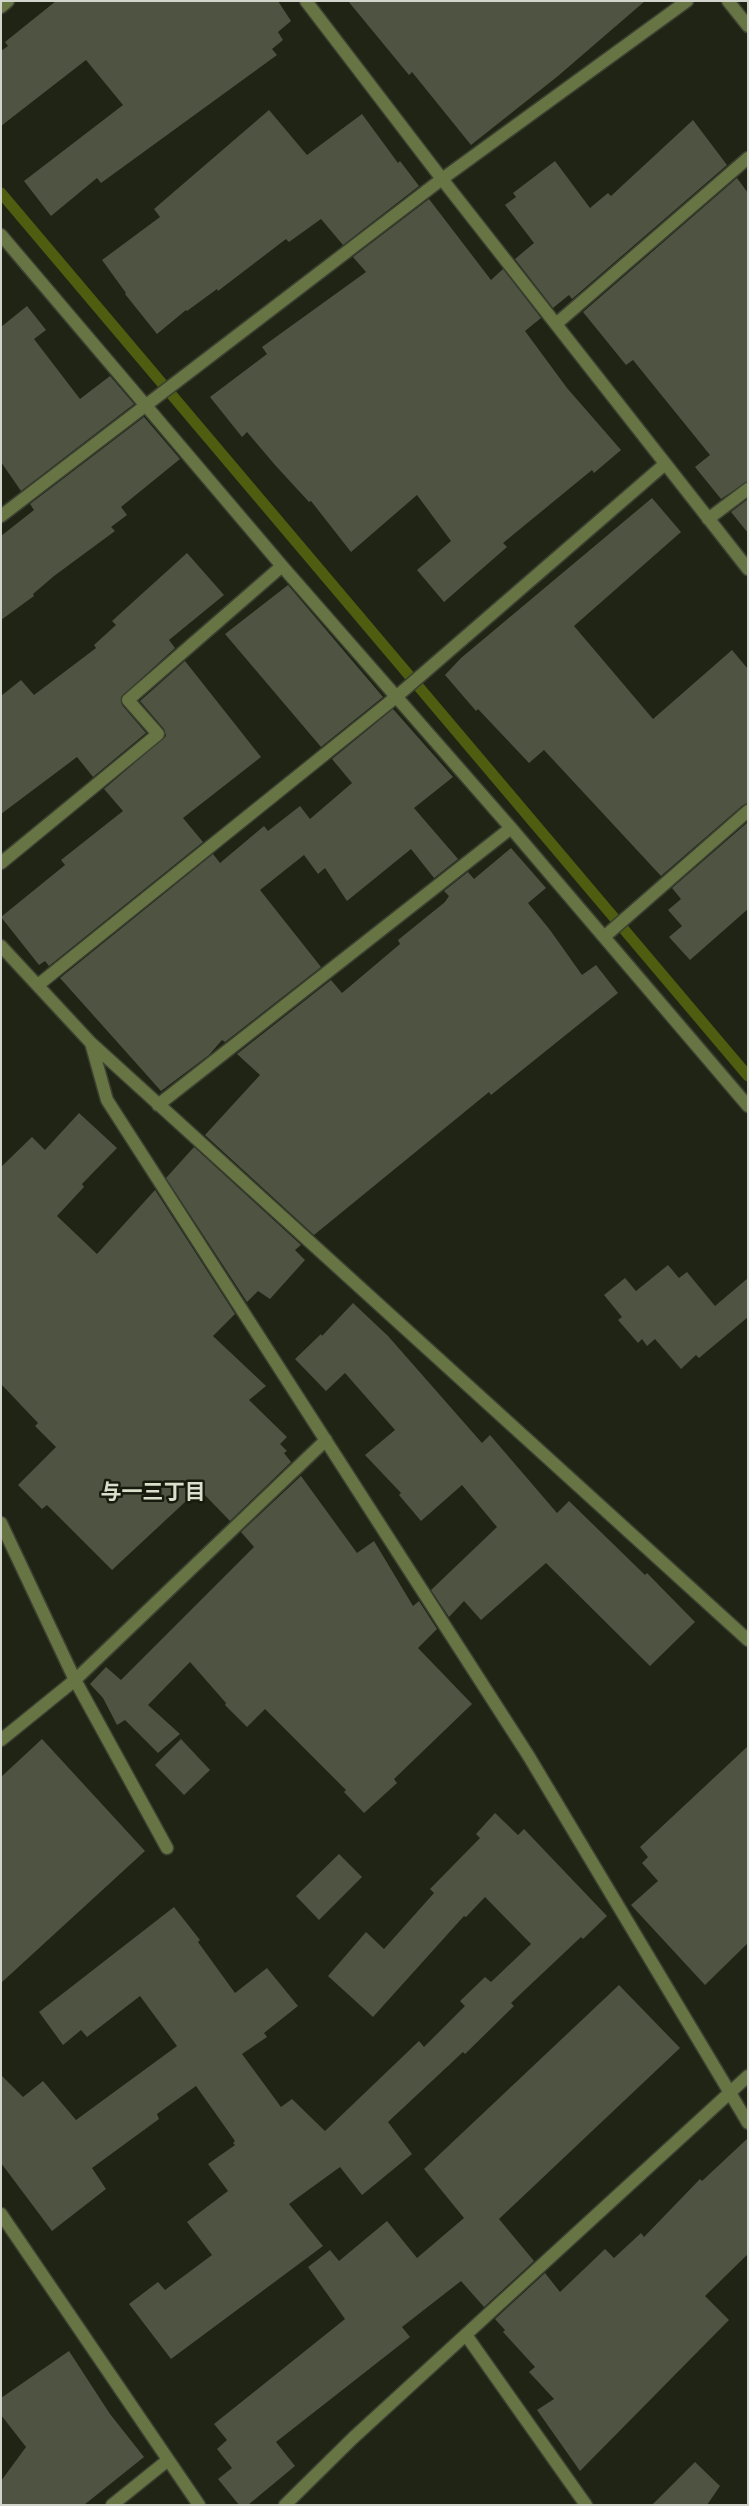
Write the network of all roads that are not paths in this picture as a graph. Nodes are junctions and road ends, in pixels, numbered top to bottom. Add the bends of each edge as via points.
1 (8, 1) edge
2 (306, 1) edge
3 (687, 1) edge
4 (728, 1) edge
5 (1, 7) edge
6 (748, 26) edge
7 (748, 158) edge
8 (442, 179) junction
9 (1, 235) edge
10 (556, 324) junction
11 (145, 406) junction
12 (665, 464) junction
13 (748, 489) edge
14 (1, 516) edge
15 (708, 519) junction
16 (282, 566) junction
17 (748, 569) edge
18 (396, 697) junction
19 (748, 811) edge
20 (510, 828) junction
21 (1, 864) edge
22 (604, 937) junction
23 (1, 946) edge
24 (38, 985) junction
25 (91, 1042) junction
26 (158, 1105) junction
27 (748, 1106) edge
28 (326, 1440) junction
29 (1, 1523) edge
30 (748, 1640) edge
31 (75, 1680) junction
32 (1, 1740) edge
33 (167, 1848) dead end
34 (748, 2076) edge
35 (728, 2094) junction
36 (748, 2123) edge
37 (1, 2214) edge
38 (466, 2335) junction
39 (168, 2460) junction
40 (112, 2505) edge
41 (199, 2505) edge
42 (286, 2505) edge
43 (586, 2505) edge

1 - 5 street
2 - 8 street
3 - 8 street
4 - 6 street
7 - 10 street
8 - 10 street
8 - 11 street
9 - 11 street
10 - 12 street
11 - 14 street
11 - 16 street
12 - 15 street
12 - 18 street
13 - 15 street
15 - 17 street
16 - 18 street
16 - 21 street via 128,700 158,734
18 - 20 street
18 - 24 street
19 - 22 street
20 - 22 street
20 - 26 street
22 - 27 street
23 - 24 street
24 - 25 street
25 - 26 street
25 - 28 street via 107,1100
26 - 30 street
28 - 31 street
28 - 35 street via 528,1755
29 - 31 street
31 - 32 street
31 - 33 street
34 - 35 street
35 - 36 street
35 - 38 street
37 - 39 street
38 - 42 street via 353,2438
38 - 43 street
39 - 40 street
39 - 41 street

